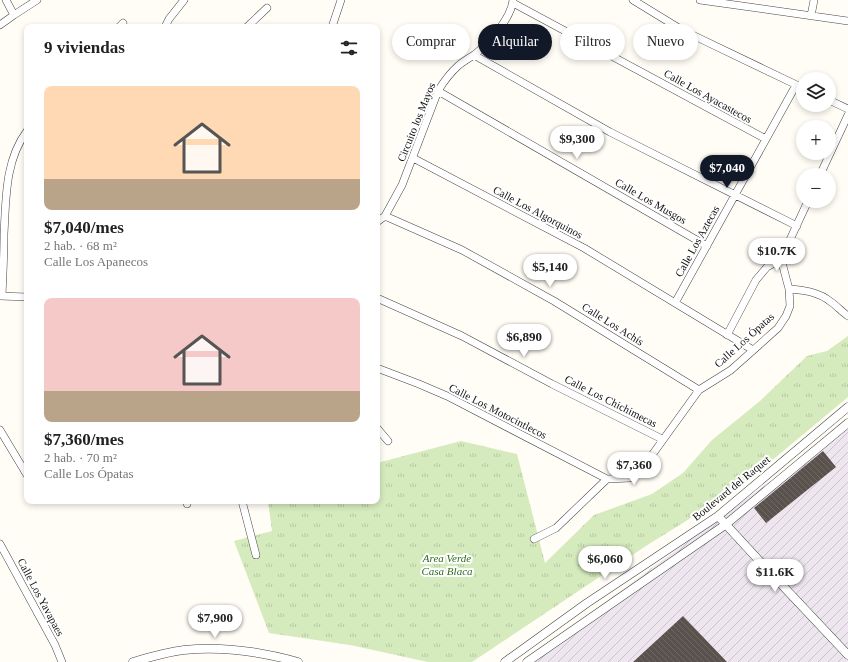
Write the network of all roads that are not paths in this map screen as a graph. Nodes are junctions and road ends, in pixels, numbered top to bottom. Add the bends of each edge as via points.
1 (6, 0) edge
2 (37, 0) edge
3 (184, 0) edge
4 (341, 0) edge
5 (633, 0) edge
6 (700, 0) edge
7 (814, 0) edge
8 (513, 1) edge
9 (267, 8) dead end
10 (14, 15) junction
11 (811, 16) junction
12 (848, 21) edge
13 (166, 24) edge
14 (250, 24) edge
15 (333, 24) edge
16 (0, 25) edge
17 (474, 55) junction
18 (796, 85) joint
19 (438, 91) junction
20 (836, 103) edge
21 (848, 109) edge
22 (848, 115) edge
23 (24, 135) edge
24 (766, 139) junction
25 (412, 158) junction
26 (823, 168) edge
27 (735, 194) junction
28 (805, 208) edge
29 (385, 216) junction
30 (380, 220) edge
31 (797, 226) junction
32 (707, 246) junction
33 (781, 259) junction
34 (789, 290) junction
35 (1, 295) edge
36 (24, 297) edge
37 (380, 299) edge
38 (675, 303) junction
39 (848, 316) edge
40 (727, 335) junction
41 (753, 350) junction
42 (380, 369) edge
43 (698, 390) junction
44 (848, 407) edge
45 (848, 422) edge
46 (0, 430) edge
47 (380, 432) edge
48 (662, 439) junction
49 (388, 441) dead end
50 (24, 470) edge
51 (606, 479) junction
52 (243, 504) edge
53 (718, 516) junction
54 (725, 525) junction
55 (534, 539) dead end
56 (0, 544) edge
57 (256, 555) dead end
58 (587, 604) junction
59 (595, 614) junction
60 (848, 655) edge
61 (62, 662) edge
62 (133, 662) edge
63 (298, 662) edge
64 (505, 662) edge
65 (527, 662) edge

1 - 10 street
2 - 10 street
3 - 13 street
4 - 15 street
5 - 18 street via 682,30
6 - 11 street
7 - 11 street
8 - 17 street, Circuito los Mayos via 498,31
8 - 24 street, Calle Los Ayacastecos
9 - 14 street
10 - 16 street
11 - 12 street
17 - 19 street, Circuito los Mayos via 460,64 446,78
17 - 27 street via 610,132
18 - 24 street, Calle Los Aztecas
19 - 25 street, Circuito los Mayos
19 - 32 street, Calle Los Musgos
20 - 21 street
22 - 26 street
23 - 35 street via 13,155 7,182
24 - 27 street, Calle Los Aztecas
25 - 29 street, Circuito los Mayos via 402,185
25 - 38 street, Calle Los Algorquinos via 584,248
27 - 31 street
27 - 32 street, Calle Los Aztecas
28 - 31 street
29 - 30 street, Circuito los Mayos
29 - 43 street, Calle Los Achís via 462,250 554,301
31 - 33 street
32 - 38 street, Calle Los Aztecas
33 - 34 street, Calle Los Ópatas
33 - 40 street, Calle Los Ópatas via 767,267 756,280
34 - 39 street via 812,292 822,296
34 - 41 street, Calle Los Ópatas via 790,306 786,316 778,328
35 - 36 street
37 - 48 street, Calle Los Chichimecas via 462,336
38 - 40 street, Calle Los Algorquinos
40 - 41 street, Calle Los Algorquinos
41 - 43 street, Calle Los Ópatas via 731,370
42 - 51 street, Calle Los Motocintlecos via 447,396
43 - 48 street, Calle Los Ópatas
44 - 53 street, Boulevard del Raquet
45 - 54 street
46 - 50 street
47 - 49 street
48 - 51 street, Calle Los Ópatas via 639,473 630,478
51 - 55 street via 556,528
52 - 57 street
53 - 54 street
53 - 58 street, Boulevard del Raquet
54 - 59 street
54 - 60 street
56 - 61 street, Calle Los Yavapaes
58 - 59 street
58 - 64 street, Boulevard del Raquet
59 - 65 street
62 - 63 street via 184,650 210,649 282,657

